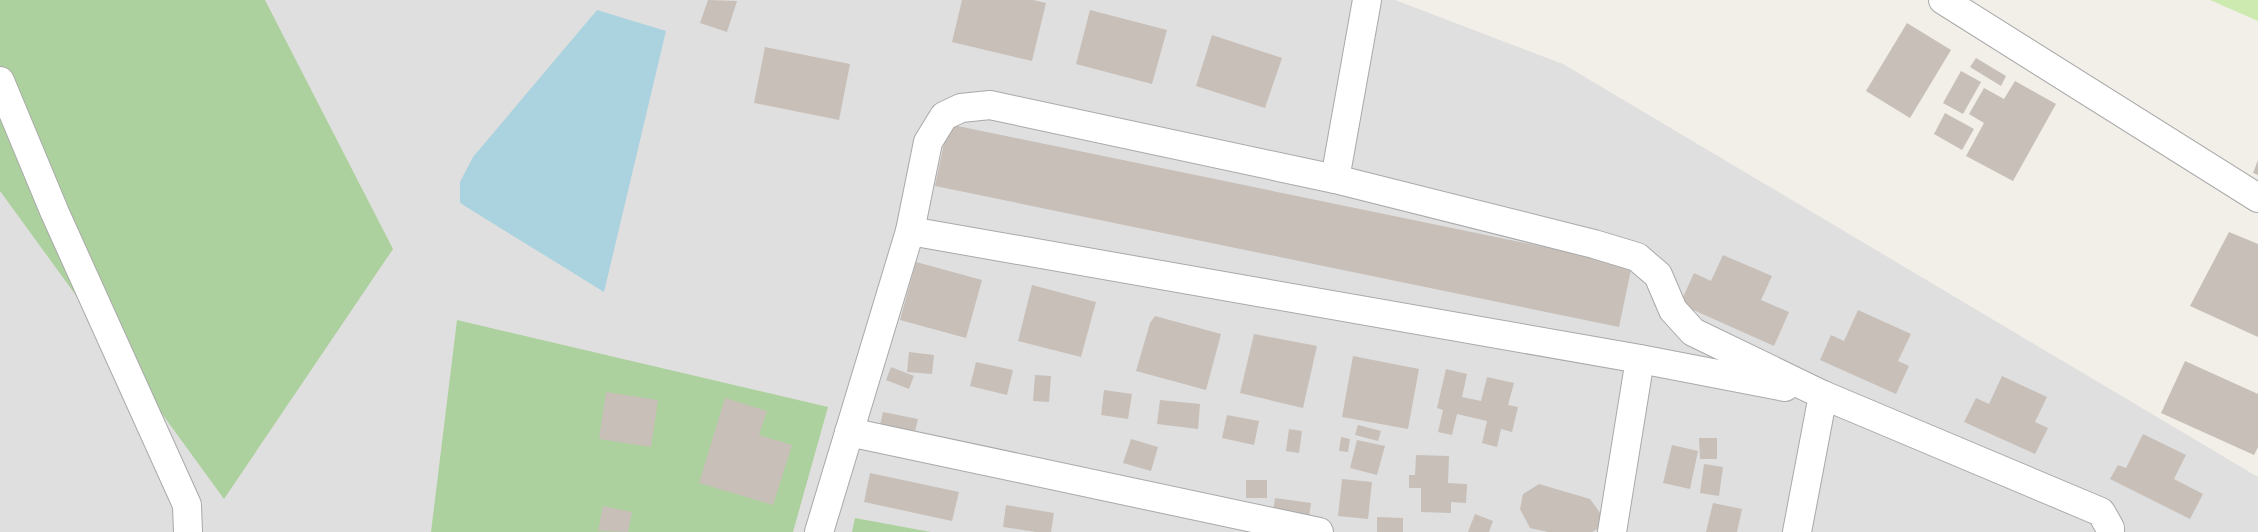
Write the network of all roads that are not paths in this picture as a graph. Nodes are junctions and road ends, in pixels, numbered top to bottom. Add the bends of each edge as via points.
1 (1367, 0) edge
2 (1943, 0) edge
3 (0, 81) edge
4 (1335, 178) junction
5 (2258, 198) edge
6 (910, 231) junction
7 (1640, 359) junction
8 (1824, 395) junction
9 (849, 432) junction
10 (188, 532) edge
11 (819, 532) edge
12 (1319, 532) edge
13 (1612, 532) edge
14 (1797, 532) edge
15 (2110, 532) edge

1 - 4 street
2 - 5 street
3 - 10 street via 55,213 187,505
4 - 6 street via 990,104 961,108 944,116 928,142
4 - 8 street via 1637,258 1658,275 1673,310 1693,332
6 - 7 street
6 - 9 street
7 - 8 street
7 - 13 street
8 - 14 street
8 - 15 street via 2101,512
9 - 11 street
9 - 12 street

